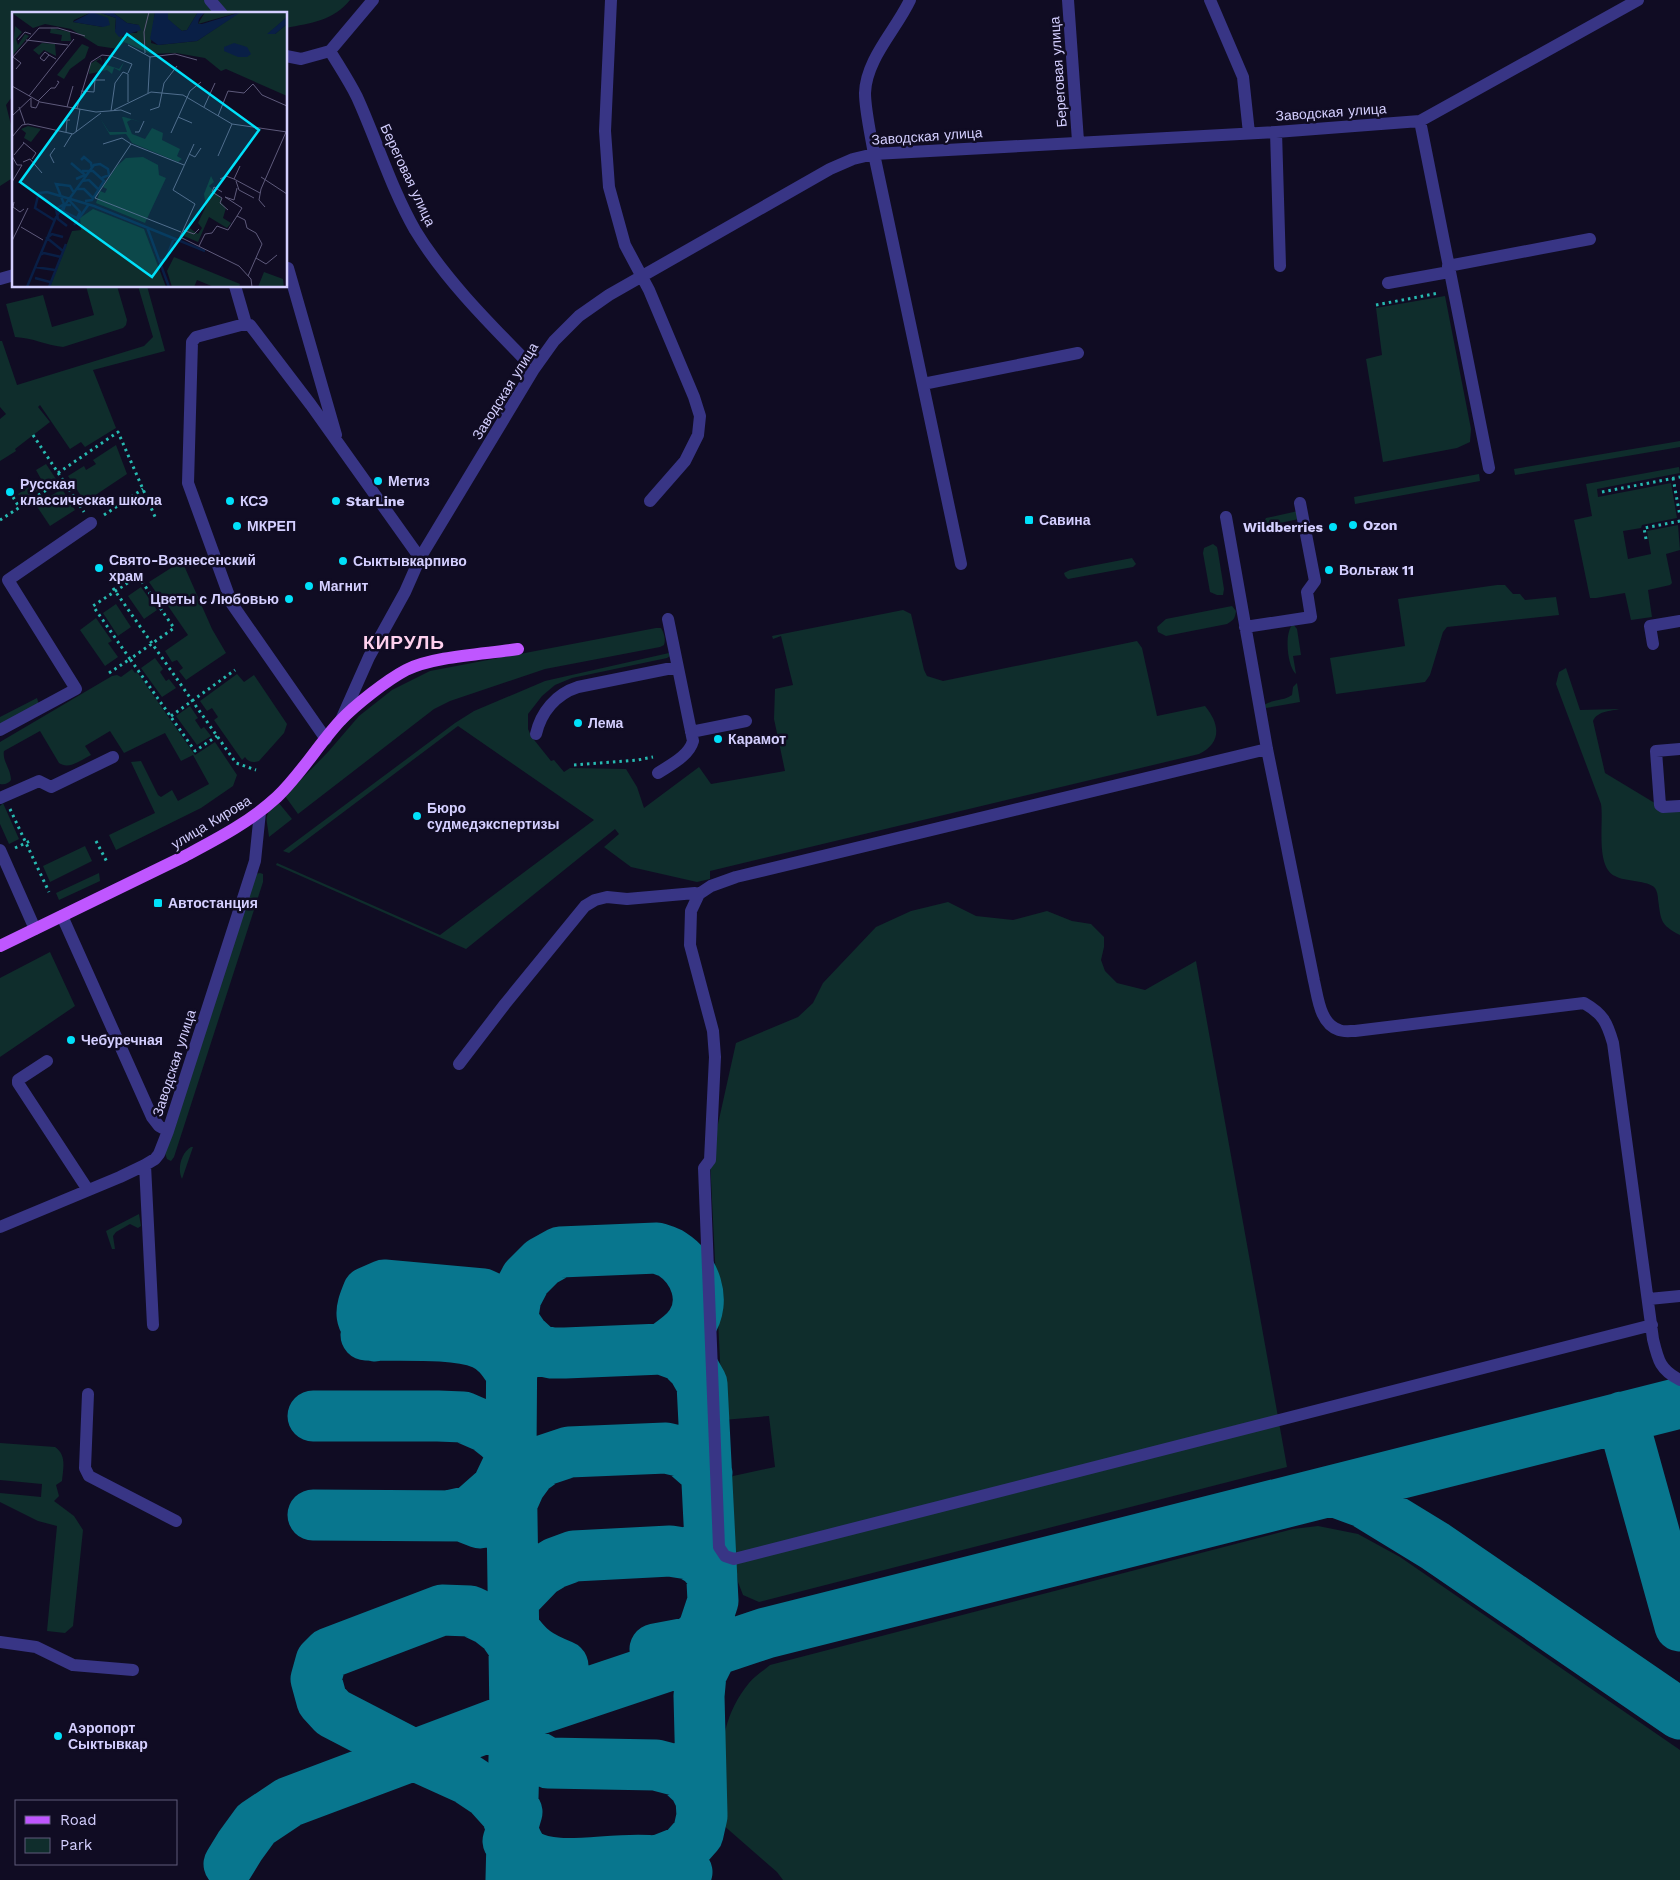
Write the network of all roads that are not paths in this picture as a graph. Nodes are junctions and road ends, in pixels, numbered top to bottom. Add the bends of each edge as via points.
1 (210, 0) edge
2 (373, 0) edge
3 (611, 0) edge
4 (910, 0) edge
5 (1068, 0) edge
6 (1210, 0) edge
7 (1638, 0) edge
8 (220, 12) edge
9 (330, 51) junction
10 (288, 57) edge
11 (1420, 121) junction
12 (1276, 132) junction
13 (1249, 133) junction
14 (1078, 141) junction
15 (874, 154) junction
16 (1590, 239) dead end
17 (1280, 266) dead end
18 (288, 268) dead end
19 (1449, 269) junction
20 (641, 277) junction
21 (1388, 283) dead end
22 (236, 288) edge
23 (246, 324) junction
24 (1078, 353) dead end
25 (534, 369) junction
26 (923, 384) junction
27 (339, 444) junction
28 (1489, 468) dead end
29 (650, 501) dead end
30 (1300, 503) dead end
31 (1226, 517) dead end
32 (91, 523) road end
33 (420, 558) junction
34 (961, 564) dead end
35 (668, 619) dead end
36 (1680, 621) edge
37 (1245, 626) junction
38 (1653, 644) dead end
39 (518, 649) dead end
40 (677, 667) junction
41 (341, 720) junction
42 (746, 721) dead end
43 (0, 730) edge
44 (691, 732) junction
45 (536, 734) dead end
46 (326, 739) junction
47 (1267, 748) junction
48 (1680, 749) edge
49 (113, 756) dead end
50 (658, 773) dead end
51 (2, 797) edge
52 (1680, 806) edge
53 (260, 812) junction
54 (0, 850) edge
55 (699, 894) junction
56 (62, 916) junction
57 (35, 929) junction
58 (0, 946) edge
59 (46, 1061) dead end
60 (459, 1064) dead end
61 (168, 1131) junction
62 (145, 1165) junction
63 (88, 1190) junction
64 (0, 1227) edge
65 (1680, 1296) edge
66 (1649, 1299) junction
67 (153, 1325) dead end
68 (1652, 1326) junction
69 (1680, 1380) edge
70 (88, 1394) dead end
71 (176, 1522) dead end
72 (0, 1642) edge
73 (134, 1670) dead end

1 - 8 street
2 - 9 street
3 - 20 street via 605,131 609,187 626,245
4 - 15 street via 868,74 865,93
5 - 14 street, Береговая улица
6 - 13 street via 1243,77
7 - 11 street, Заводская улица
9 - 10 street via 301,60
9 - 25 street, Береговая улица via 356,96 415,229 480,314
11 - 12 street, Заводская улица
11 - 19 street
12 - 13 street, Заводская улица
12 - 17 street
13 - 14 street, Заводская улица
14 - 15 street, Заводская улица
15 - 20 street, Заводская улица via 830,170
15 - 26 street
16 - 19 street
18 - 27 street
19 - 21 street
19 - 28 street
20 - 25 street, Заводская улица via 579,316 554,341
20 - 29 street via 700,416 698,435 685,461
22 - 23 street
23 - 27 street via 250,325
23 - 46 street via 196,337 192,342 188,483 232,604
24 - 26 street
25 - 33 street, Заводская улица
26 - 34 street
27 - 33 street
30 - 37 street via 1315,581 1307,592 1311,617
31 - 37 street
32 - 43 street via 8,580 76,689
33 - 41 street, Заводская улица
35 - 40 street
36 - 38 street via 1650,626
37 - 47 street
39 - 41 main road, улица Кирова via 426,662 384,684
40 - 44 street
40 - 45 street via 568,691 544,713
41 - 46 main road, улица Кирова
42 - 44 street
44 - 50 street via 693,741 689,749
46 - 53 main road, улица Кирова via 279,795
47 - 55 street via 736,877
47 - 66 street via 1314,982 1327,1023 1339,1031 1355,1032 1584,1003 1598,1011 1608,1026 1613,1043
48 - 52 street via 1656,751 1660,805
49 - 51 street via 51,787 39,780
53 - 56 main road, улица Кирова via 213,842
53 - 61 street, Заводская улица via 255,861
54 - 57 street
55 - 60 street via 627,899 607,897 585,906
55 - 68 street via 691,911 690,945 714,1032 710,1160 704,1168 719,1547 725,1556 734,1560
56 - 57 main road
56 - 61 street via 152,1116 159,1126
57 - 58 main road
59 - 63 street via 18,1083
61 - 62 street, Заводская улица via 159,1154
62 - 63 street, Заводская улица
62 - 67 street
63 - 64 street, Заводская улица
65 - 66 street
66 - 68 street
68 - 69 street via 1659,1362 1668,1374
70 - 71 street via 85,1468 89,1476
72 - 73 street via 36,1647 72,1665

